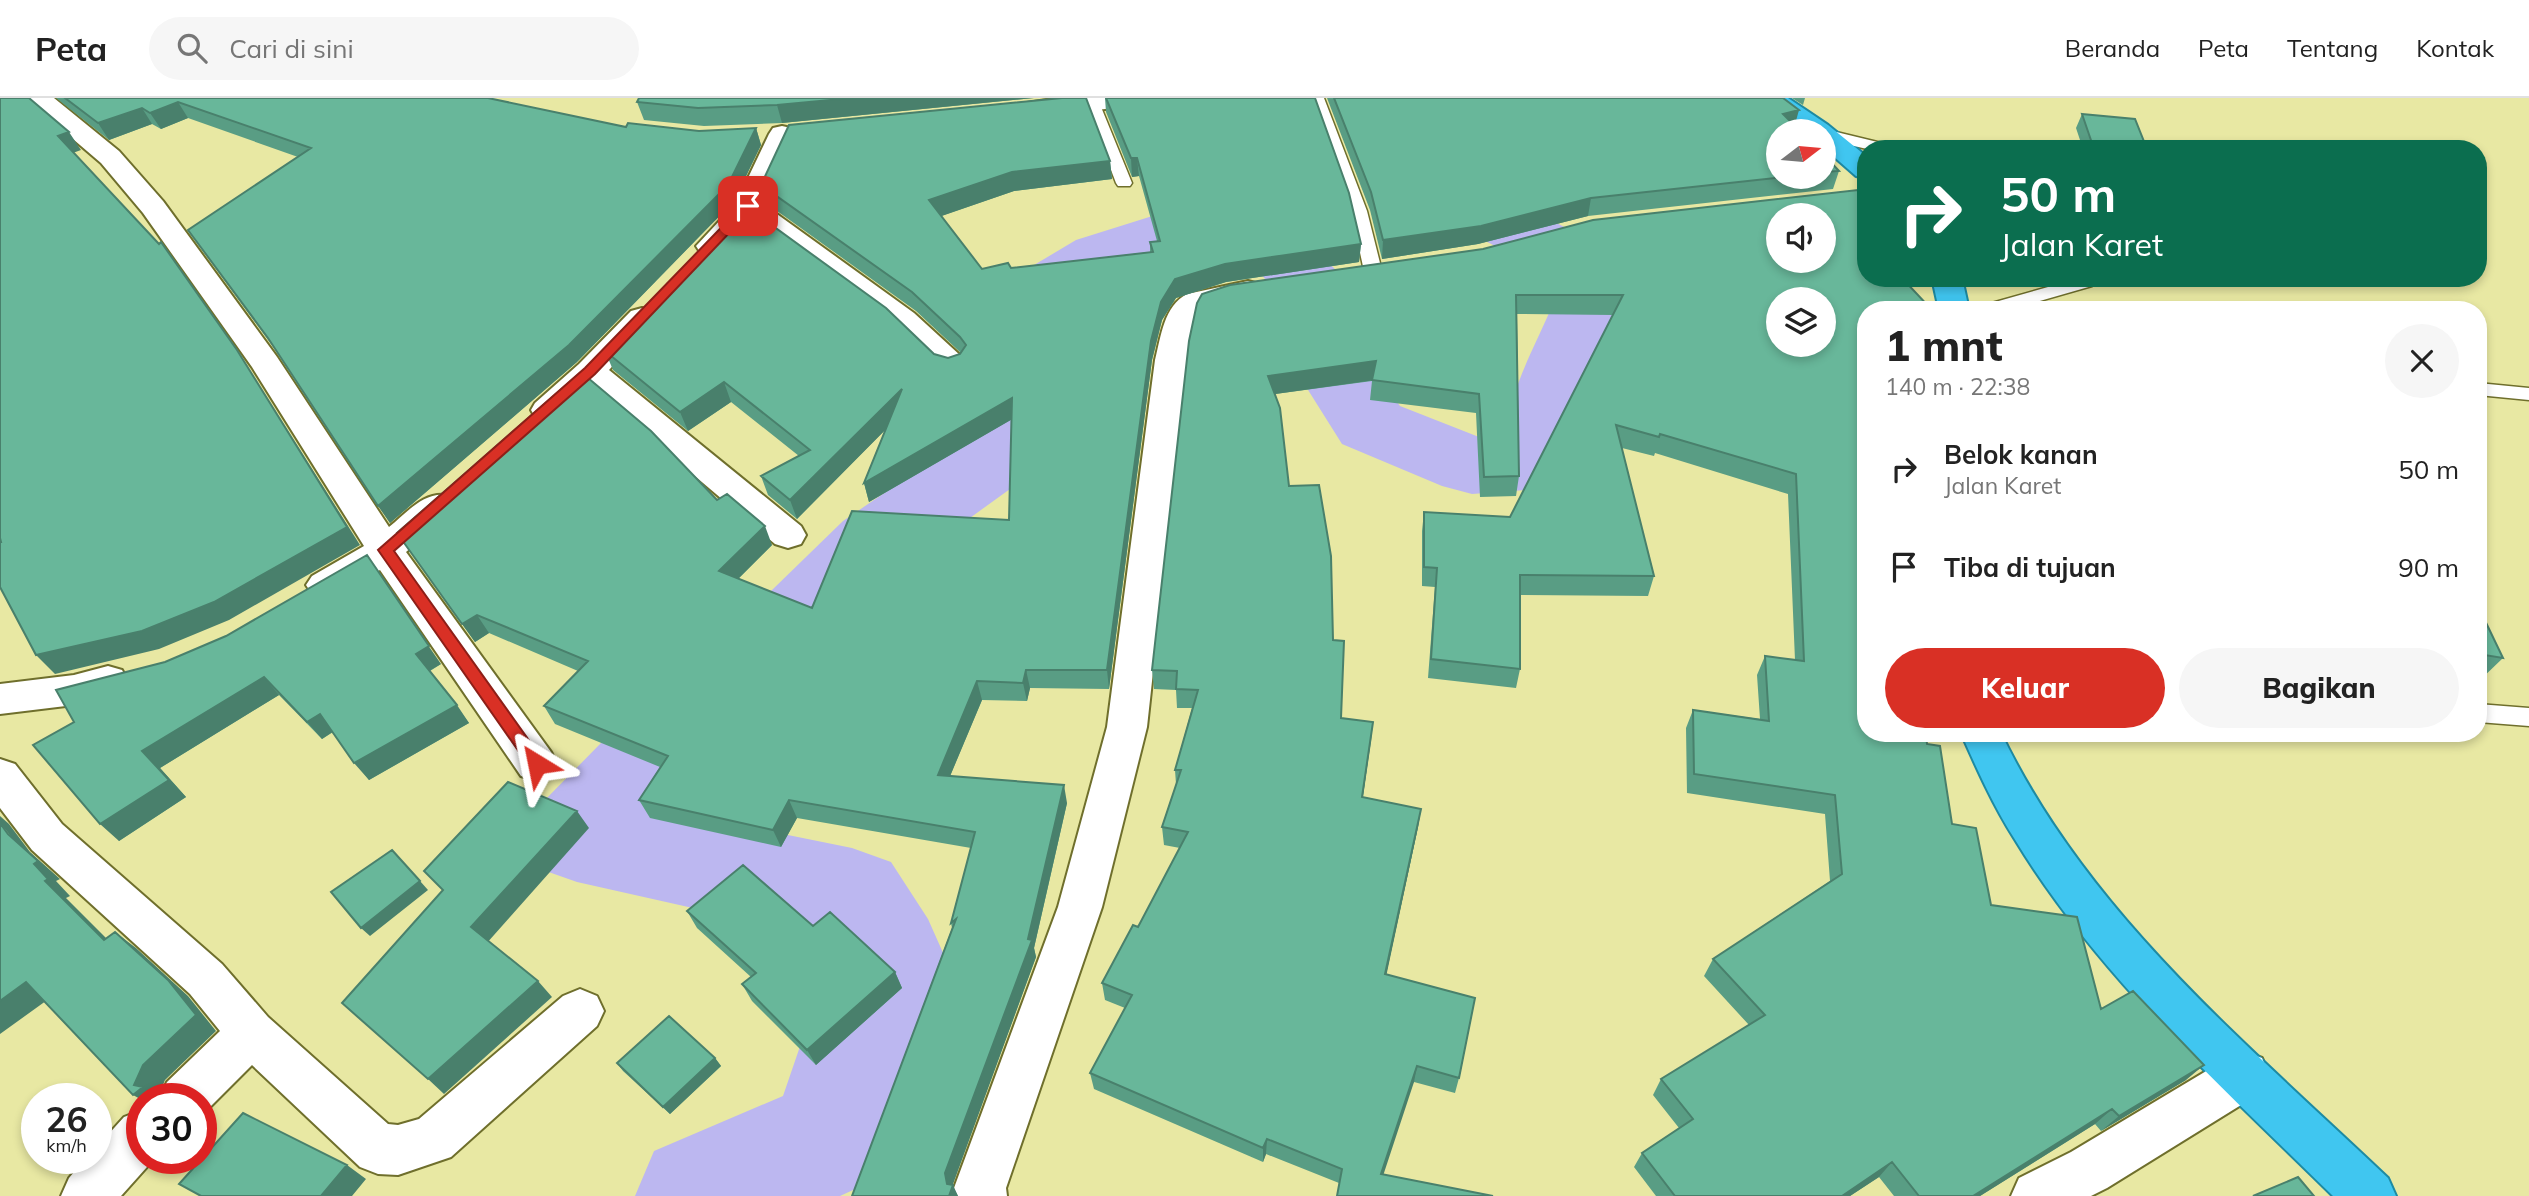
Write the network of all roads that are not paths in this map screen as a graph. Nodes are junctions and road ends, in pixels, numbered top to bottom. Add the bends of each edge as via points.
1 (38, 98) edge
2 (1135, 98) edge
3 (1317, 98) edge
4 (1771, 98) edge
5 (1092, 102) junction
6 (1011, 111) edge
7 (1802, 119) edge
8 (782, 134) edge
9 (1836, 136) edge
10 (1857, 141) edge
11 (1836, 145) edge
12 (1857, 162) edge
13 (1124, 183) dead end
14 (748, 206) junction
15 (687, 270) edge
16 (1374, 271) edge
17 (1273, 286) edge
18 (2068, 287) edge
19 (660, 298) edge
20 (2019, 301) edge
21 (951, 364) edge
22 (590, 371) junction
23 (2487, 390) edge
24 (2529, 394) edge
25 (523, 432) edge
26 (467, 481) edge
27 (788, 535) dead end
28 (385, 550) junction
29 (293, 603) edge
30 (141, 673) edge
31 (0, 699) edge
32 (2487, 714) edge
33 (2529, 717) edge
34 (1985, 742) edge
35 (537, 764) dead end
36 (0, 776) edge
37 (580, 1011) dead end
38 (251, 1033) junction
39 (2245, 1075) junction
40 (200, 1083) edge
41 (126, 1153) edge
42 (87, 1196) edge
43 (981, 1196) edge
44 (2037, 1196) edge
45 (2370, 1196) edge

1 - 28 street via 110,157 153,207 267,364
2 - 5 street
3 - 16 lane via 1359,211
4 - 7 highway
5 - 6 street
5 - 13 lane
8 - 14 street
9 - 10 lane
11 - 12 highway
14 - 15 street
14 - 21 street via 903,318
17 - 43 street via 1198,300 1189,305 1180,321 1171,360 1127,727 1080,907
18 - 20 lane
19 - 22 street
22 - 25 street
22 - 27 street
23 - 24 lane
26 - 28 street
28 - 29 street
28 - 35 street
30 - 31 street via 74,690
32 - 33 lane
34 - 39 highway via 1998,776 2067,882 2151,983
36 - 38 street via 47,837 206,979
37 - 38 street via 433,1139 398,1150 378,1149
38 - 40 street
39 - 44 street via 2089,1170
39 - 45 highway
41 - 42 street

